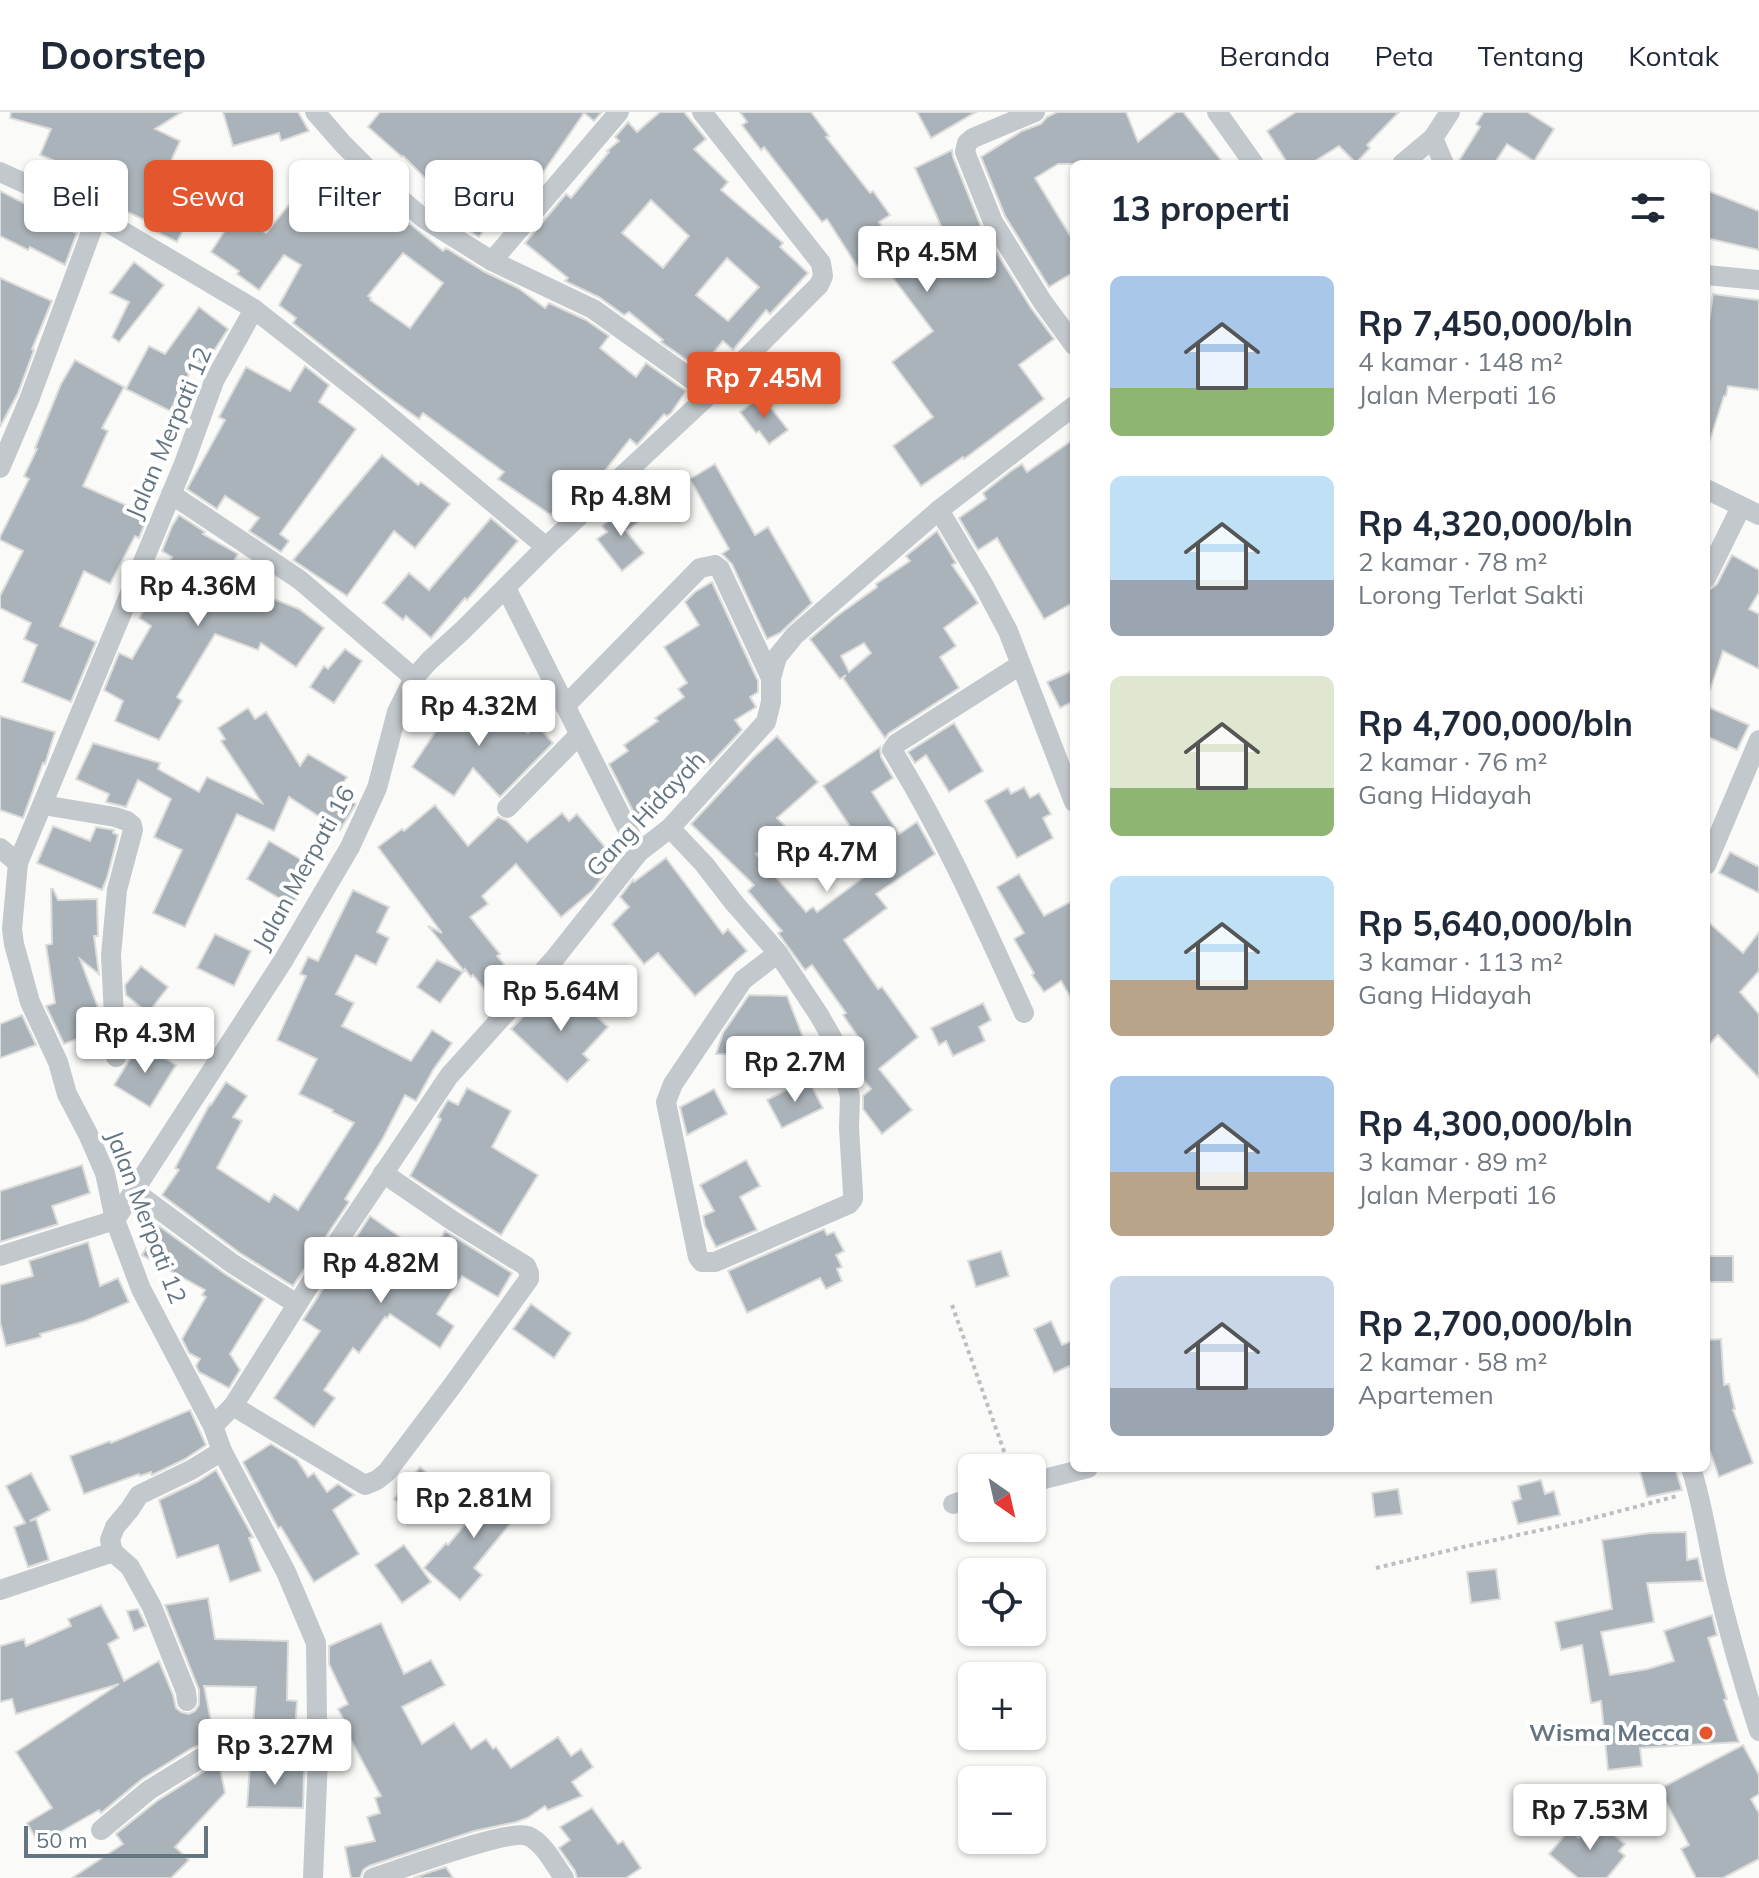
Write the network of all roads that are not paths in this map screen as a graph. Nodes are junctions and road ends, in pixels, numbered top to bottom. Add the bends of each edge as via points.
1 (315, 112) edge
2 (619, 112) edge
3 (1035, 112) edge
4 (1217, 112) edge
5 (1450, 112) edge
6 (705, 113) edge
7 (1433, 138) junction
8 (1251, 160) edge
9 (1407, 160) edge
10 (1442, 160) edge
11 (0, 172) edge
12 (24, 183) edge
13 (91, 232) edge
14 (124, 232) edge
15 (492, 261) junction
16 (1710, 275) edge
17 (1759, 280) edge
18 (254, 309) junction
19 (1070, 340) edge
20 (711, 393) junction
21 (1070, 409) edge
22 (0, 468) edge
23 (1710, 491) edge
24 (171, 494) junction
25 (939, 510) junction
26 (1750, 511) edge
27 (546, 547) junction
28 (1710, 572) edge
29 (506, 588) junction
30 (1020, 665) junction
31 (414, 678) junction
32 (771, 678) junction
33 (565, 706) junction
34 (579, 735) junction
35 (1759, 740) edge
36 (1070, 792) edge
37 (43, 805) junction
38 (507, 808) dead end
39 (670, 828) junction
40 (0, 848) edge
41 (639, 852) junction
42 (1710, 856) edge
43 (18, 863) junction
44 (7, 946) edge
45 (778, 953) junction
46 (1024, 1013) dead end
47 (116, 1057) dead end
48 (383, 1173) junction
49 (134, 1191) junction
50 (115, 1220) junction
51 (0, 1256) edge
52 (297, 1304) junction
53 (233, 1406) junction
54 (213, 1426) junction
55 (222, 1451) junction
56 (1072, 1472) edge
57 (1692, 1472) edge
58 (1046, 1478) edge
59 (113, 1552) junction
60 (0, 1590) edge
61 (1751, 1683) edge
62 (187, 1701) dead end
63 (1759, 1731) edge
64 (318, 1758) junction
65 (101, 1830) dead end
66 (313, 1878) edge
67 (373, 1878) edge
68 (564, 1878) edge

1 - 15 street via 423,218
2 - 15 street
3 - 19 street via 973,138 965,152 993,222
4 - 8 street
5 - 7 street
6 - 20 street, Jalan Merpati 16 via 821,263 823,276
7 - 9 street
7 - 10 street
11 - 12 street
13 - 22 street
14 - 18 street
15 - 20 street via 593,309
16 - 17 street
18 - 24 street, Jalan Merpati 12 via 214,381
18 - 27 street
20 - 27 street, Jalan Merpati 16
21 - 25 street, Gang Hidayah
23 - 26 street
24 - 31 street via 300,580
24 - 37 street, Jalan Merpati 12
25 - 30 street via 1002,619
25 - 32 street, Gang Hidayah via 795,635 777,657
26 - 28 street
27 - 29 street, Jalan Merpati 16
29 - 31 street, Jalan Merpati 16
29 - 33 street
30 - 36 street
30 - 46 street via 892,750 951,854
31 - 49 street, Jalan Merpati 16 via 397,712 377,788 350,847
32 - 33 street via 715,565 700,568
32 - 39 street, Gang Hidayah via 766,722
33 - 34 street
34 - 38 street
34 - 41 street
35 - 42 street
37 - 43 street, Jalan Merpati 12
37 - 47 street via 115,817 132,825 117,890 111,955
39 - 41 street, Gang Hidayah
39 - 45 street
40 - 43 street
41 - 48 street, Gang Hidayah via 555,958 449,1076
43 - 44 street, Jalan Merpati 12
44 - 50 street, Jalan Merpati 12 via 105,1173
45 - 45 street via 743,980 666,1102 702,1262 715,1262 853,1199 850,1097 839,1050
48 - 52 street, Gang Hidayah
48 - 53 street via 526,1266 529,1279 377,1480 365,1485
49 - 50 street, Jalan Merpati 16
49 - 52 street
50 - 51 street
50 - 54 street, Jalan Merpati 12 via 141,1289
52 - 53 street, Gang Hidayah
53 - 54 street, Gang Hidayah
54 - 55 street, Jalan Merpati 12
55 - 59 street via 139,1495 115,1527
55 - 64 street, Jalan Merpati 12 via 286,1572 316,1643
56 - 58 street
57 - 61 street via 1716,1580
59 - 60 street
59 - 62 street via 130,1567 152,1607
61 - 63 street
64 - 65 street via 246,1750 201,1758 149,1790
64 - 66 street, Jalan Merpati 12
67 - 68 street via 524,1834 537,1841

